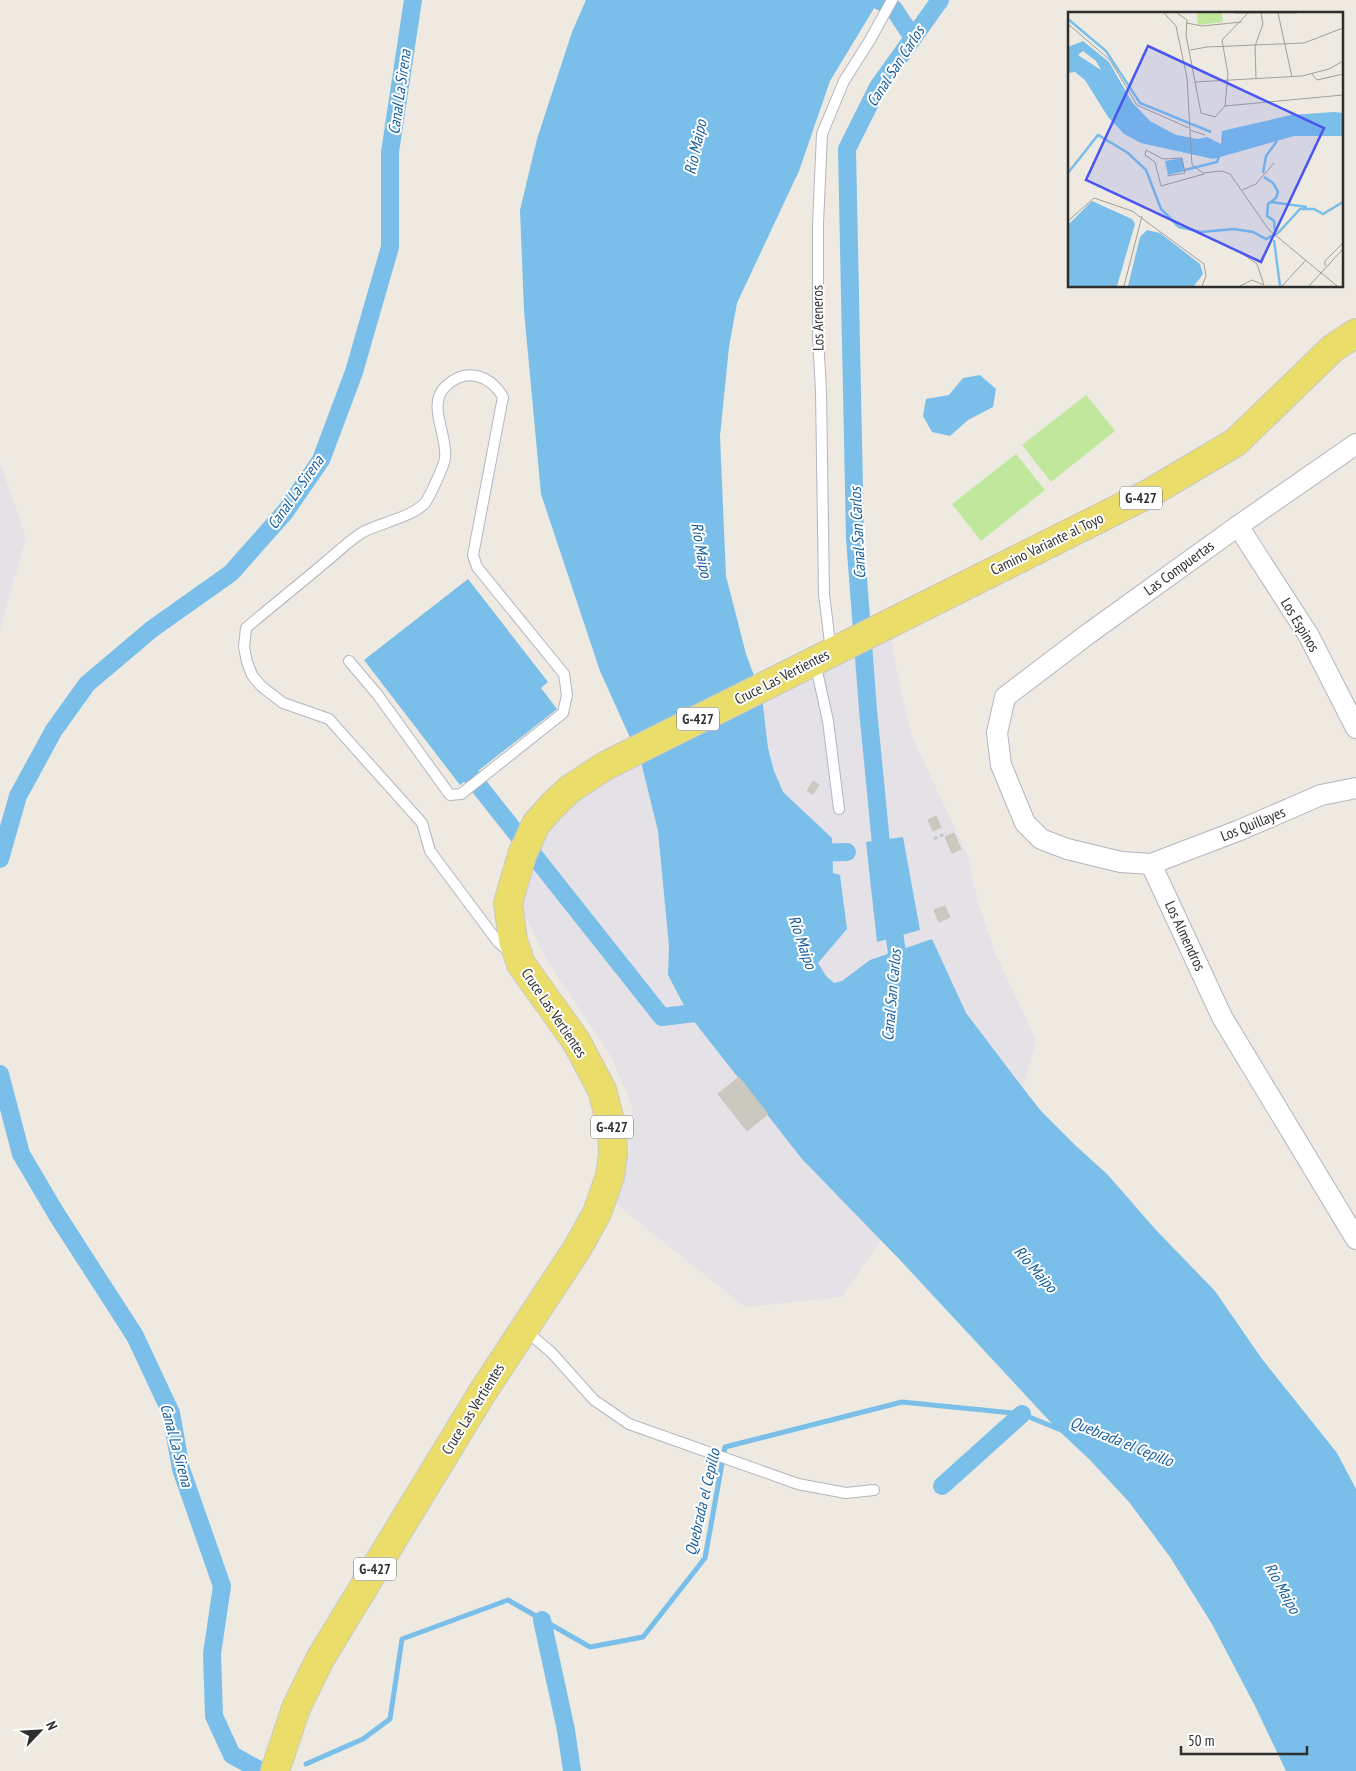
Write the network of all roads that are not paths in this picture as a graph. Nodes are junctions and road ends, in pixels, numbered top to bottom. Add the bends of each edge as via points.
1 (892, 0) edge
2 (1356, 333) edge
3 (1356, 444) edge
4 (1238, 526) junction
5 (897, 619) joint
6 (827, 654) junction
7 (349, 661) dead end
8 (1356, 728) edge
9 (1356, 788) edge
10 (839, 809) dead end
11 (1151, 864) junction
12 (521, 964) junction
13 (1356, 1239) edge
14 (524, 1329) junction
15 (874, 1490) dead end
16 (278, 1762) edge

1 - 6 lane, Los Areneros via 844,81 822,134 818,337
2 - 5 main road, Camino Variante al Toyo / G-427 via 1333,348 1236,442 1150,493
3 - 4 street, Las Compuertas
4 - 8 street, Los Espinos via 1309,636
4 - 11 street, Las Compuertas via 1005,697 996,733 1001,765 1025,823 1041,839 1067,849 1121,862
5 - 6 main road, Cruce Las Vertientes / G-427
6 - 10 lane, Los Areneros via 828,721
6 - 12 main road, Cruce Las Vertientes / G-427 via 623,756 587,776 552,806 536,824 522,855 508,903 513,940
7 - 12 lane via 450,795 461,794 564,712 564,674 477,566 473,555 503,397 496,386 485,379 471,375 455,378 444,387 438,398 445,457 425,502 362,532 246,628 244,647 246,662 261,686 283,703 329,719 422,823 430,851 498,942
9 - 11 street, Los Quillayes via 1321,796
11 - 13 street, Los Almendros via 1222,1017
12 - 14 main road, Cruce Las Vertientes / G-427 via 576,1041 602,1090 612,1128 613,1154 610,1176 597,1213
14 - 15 lane via 552,1353 594,1400 629,1424 798,1484 846,1494
14 - 16 main road, Cruce Las Vertientes / G-427 via 320,1659 296,1708

